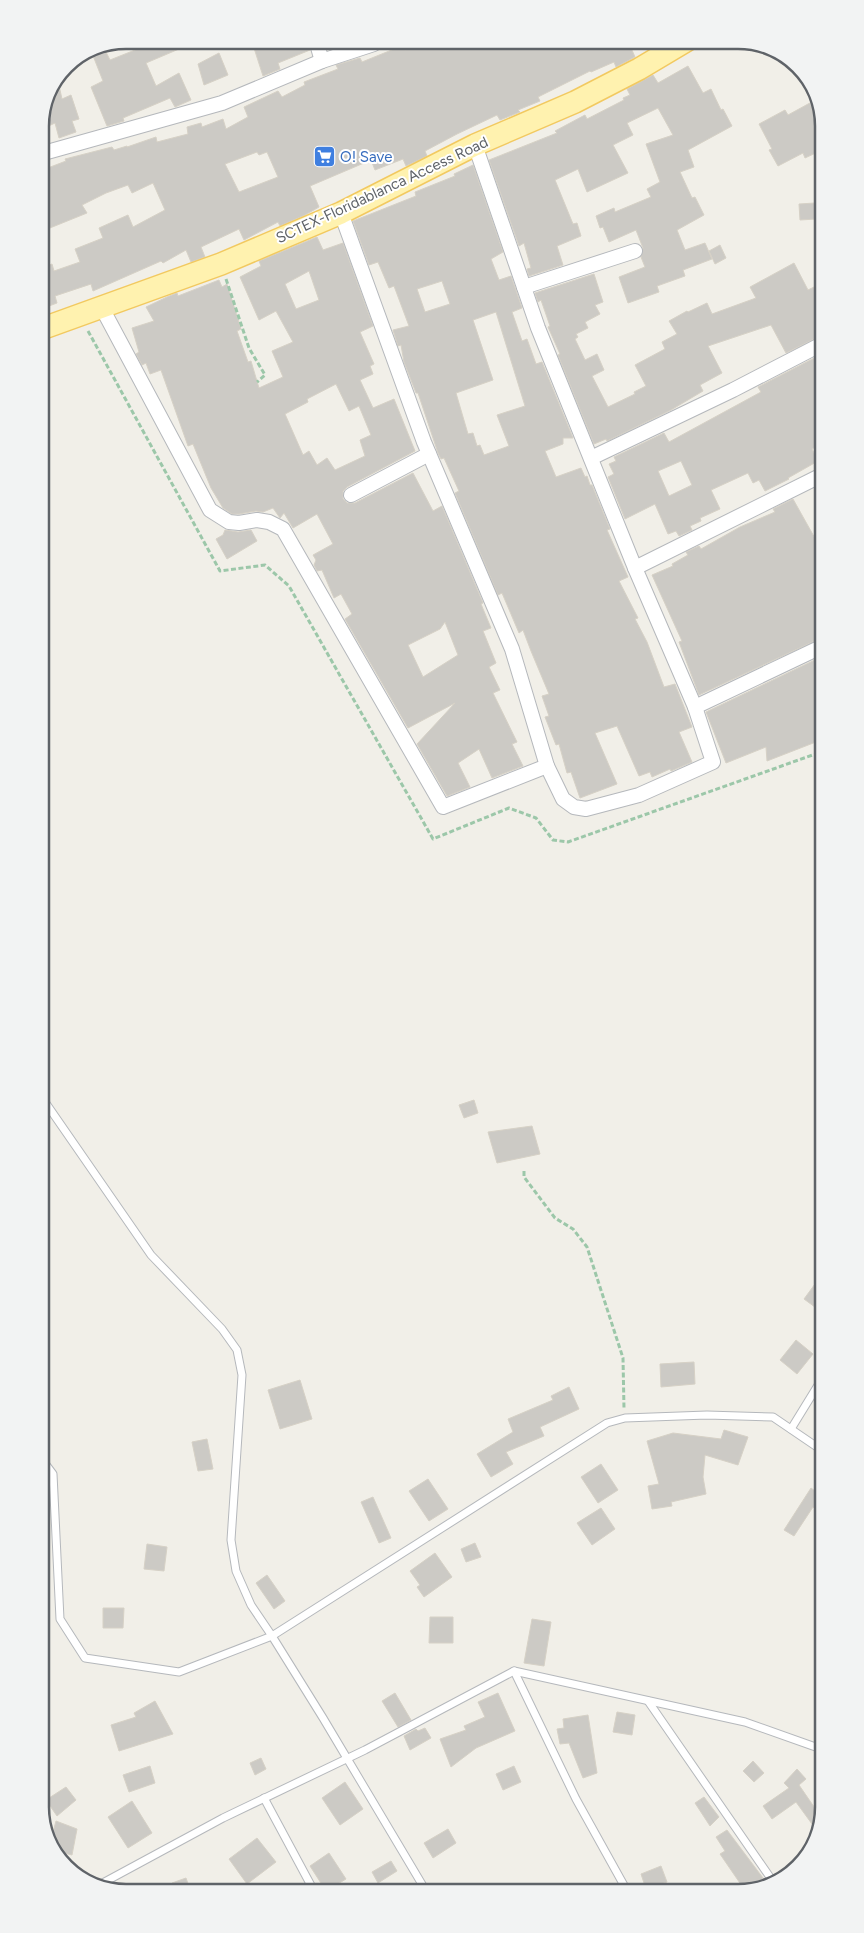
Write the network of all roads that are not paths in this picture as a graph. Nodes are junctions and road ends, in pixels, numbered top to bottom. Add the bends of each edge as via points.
1 (318, 49) edge
2 (359, 49) edge
3 (673, 49) edge
4 (322, 61) junction
5 (475, 145) junction
6 (49, 151) edge
7 (340, 213) junction
8 (635, 251) dead end
9 (524, 287) junction
10 (102, 308) junction
11 (49, 326) edge
12 (815, 348) edge
13 (429, 454) junction
14 (591, 458) junction
15 (815, 478) edge
16 (351, 495) dead end
17 (635, 568) junction
18 (815, 650) edge
19 (695, 706) junction
20 (548, 766) junction
21 (49, 1108) edge
22 (815, 1390) edge
23 (791, 1429) junction
24 (815, 1446) edge
25 (49, 1469) edge
26 (272, 1636) junction
27 (514, 1671) junction
28 (648, 1700) junction
29 (815, 1746) edge
30 (346, 1759) junction
31 (264, 1798) junction
32 (770, 1877) edge
33 (105, 1882) edge
34 (310, 1884) edge
35 (422, 1884) edge
36 (623, 1884) edge

1 - 4 street
2 - 4 street
3 - 5 main road, SCTEX-Floridablanca Access Road via 574,102
4 - 6 street via 222,103
5 - 7 main road, SCTEX-Floridablanca Access Road
5 - 9 street
7 - 10 main road, SCTEX-Floridablanca Access Road via 221,264
7 - 13 street
8 - 9 street
9 - 14 street
10 - 11 main road, SCTEX-Floridablanca Access Road
10 - 20 street via 210,510 229,522 257,520 283,529 443,807
12 - 14 street
13 - 16 street
13 - 20 street via 512,649
14 - 17 street
15 - 17 street
17 - 19 street
18 - 19 street
19 - 20 street via 713,762 638,795 586,809 574,807 563,799
21 - 26 lane via 151,1255 222,1329 237,1350 242,1375 231,1540 236,1571 251,1605
22 - 23 lane
23 - 24 lane
23 - 26 lane via 773,1417 706,1415 624,1418 606,1423
25 - 26 lane via 53,1474 60,1618 84,1658 179,1672
26 - 30 lane
27 - 28 lane
27 - 30 lane
27 - 36 lane via 576,1799
28 - 29 lane via 745,1722
28 - 32 lane
30 - 31 lane
30 - 35 lane
31 - 33 lane
31 - 34 lane

